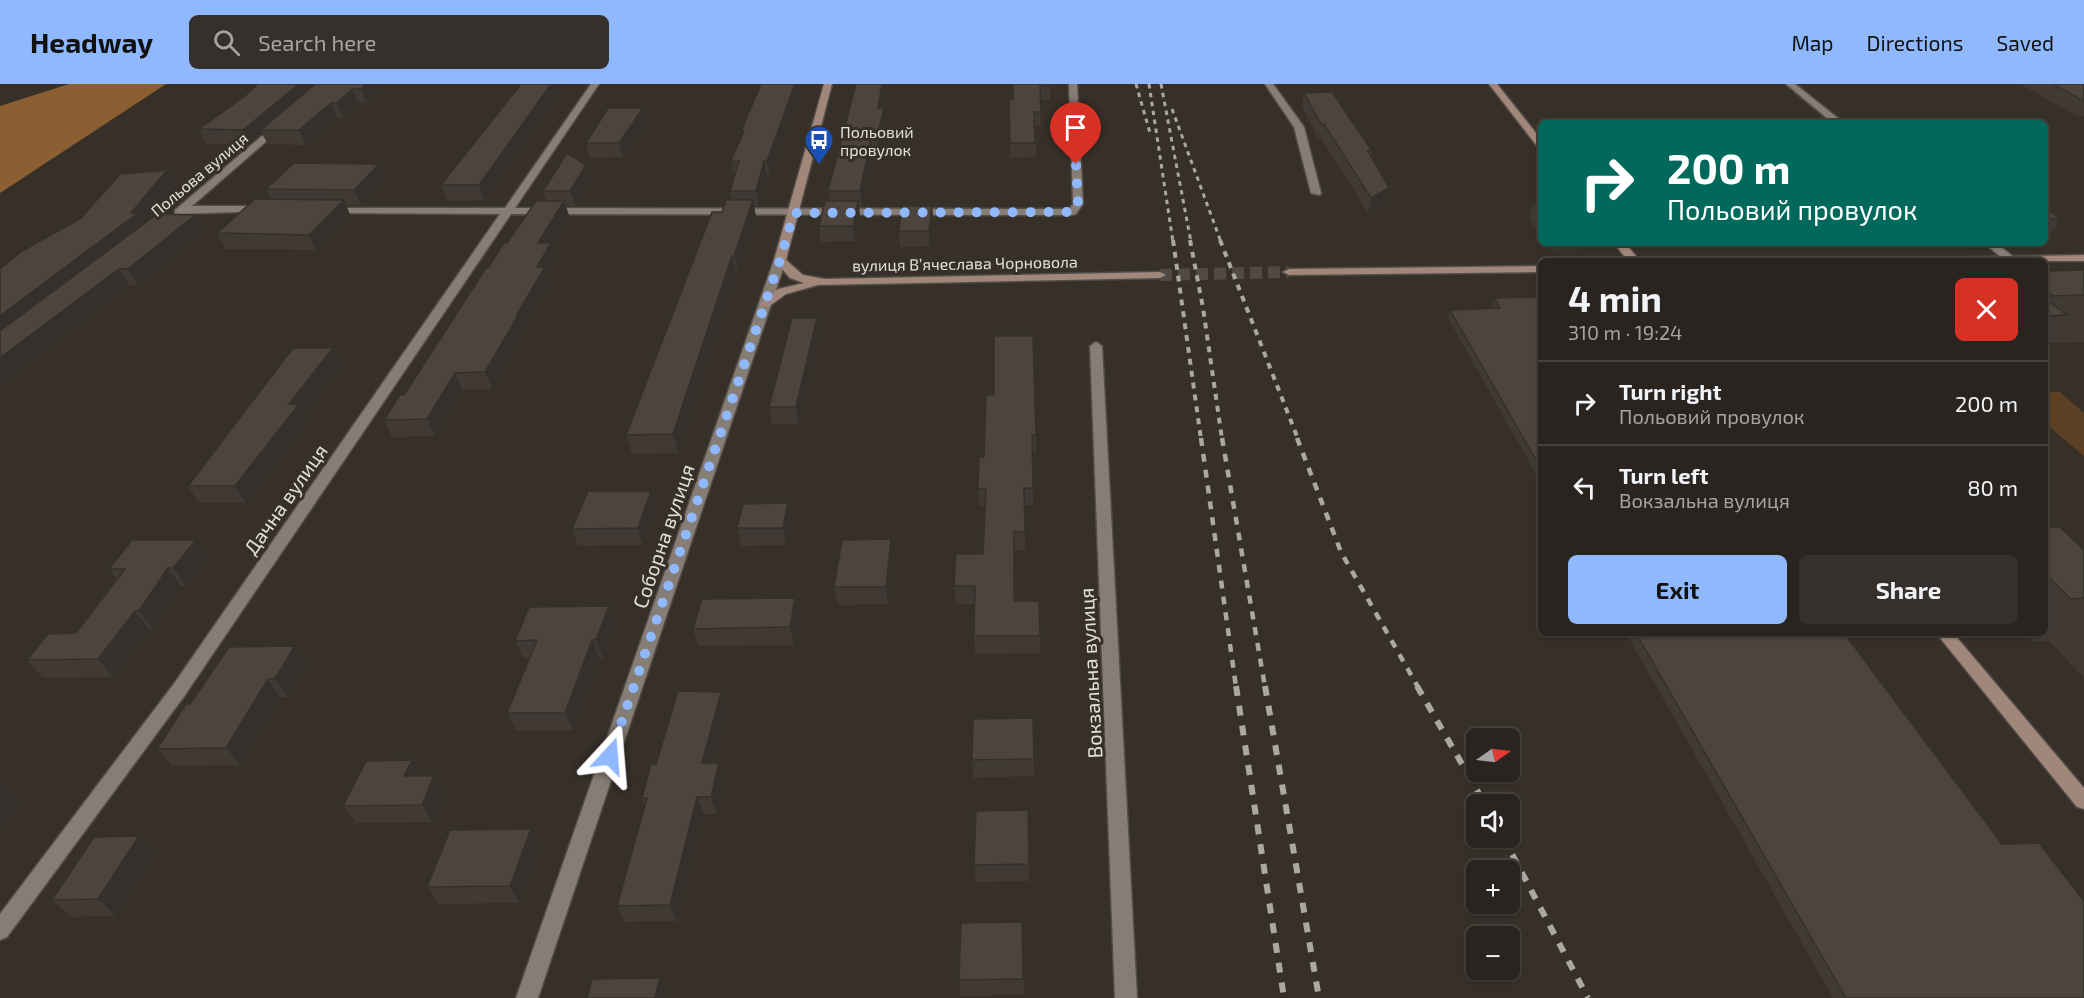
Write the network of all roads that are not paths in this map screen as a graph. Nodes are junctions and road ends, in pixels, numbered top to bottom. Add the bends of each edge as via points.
1 (596, 84) edge
2 (828, 84) edge
3 (1073, 84) edge
4 (1269, 84) edge
5 (1493, 84) edge
6 (1790, 84) edge
7 (286, 120) edge
8 (1835, 120) edge
9 (1538, 141) edge
10 (1316, 193) dead end
11 (276, 209) edge
12 (323, 210) edge
13 (509, 211) junction
14 (794, 213) junction
15 (1622, 246) edge
16 (1993, 246) edge
17 (1632, 258) edge
18 (2009, 258) edge
19 (2048, 258) edge
20 (2084, 258) edge
21 (780, 260) junction
22 (1538, 269) edge
23 (1289, 272) tunnel mouth
24 (1160, 275) tunnel mouth
25 (825, 282) junction
26 (764, 305) junction
27 (1096, 346) dead end
28 (1946, 636) edge
29 (2084, 801) edge
30 (0, 930) edge
31 (527, 998) edge
32 (1126, 998) edge

1 - 13 street, Дачна вулиця
2 - 14 street, Соборна вулиця
3 - 14 street via 1078,204 1072,212
4 - 10 street via 1299,128
5 - 9 street
6 - 8 street
7 - 11 street, Польова вулиця via 178,212
12 - 13 street
13 - 14 street
13 - 30 street, Дачна вулиця via 179,690
14 - 21 street, Соборна вулиця
15 - 17 street
16 - 18 street
19 - 20 street
21 - 25 street, вулиця Вʼячеслава Чорновола via 789,274 802,280
21 - 26 street, Соборна вулиця
22 - 23 street
24 - 25 street, вулиця Вʼячеслава Чорновола
25 - 26 street via 782,291
26 - 31 street, Соборна вулиця
27 - 32 street, Вокзальна вулиця
28 - 29 street

